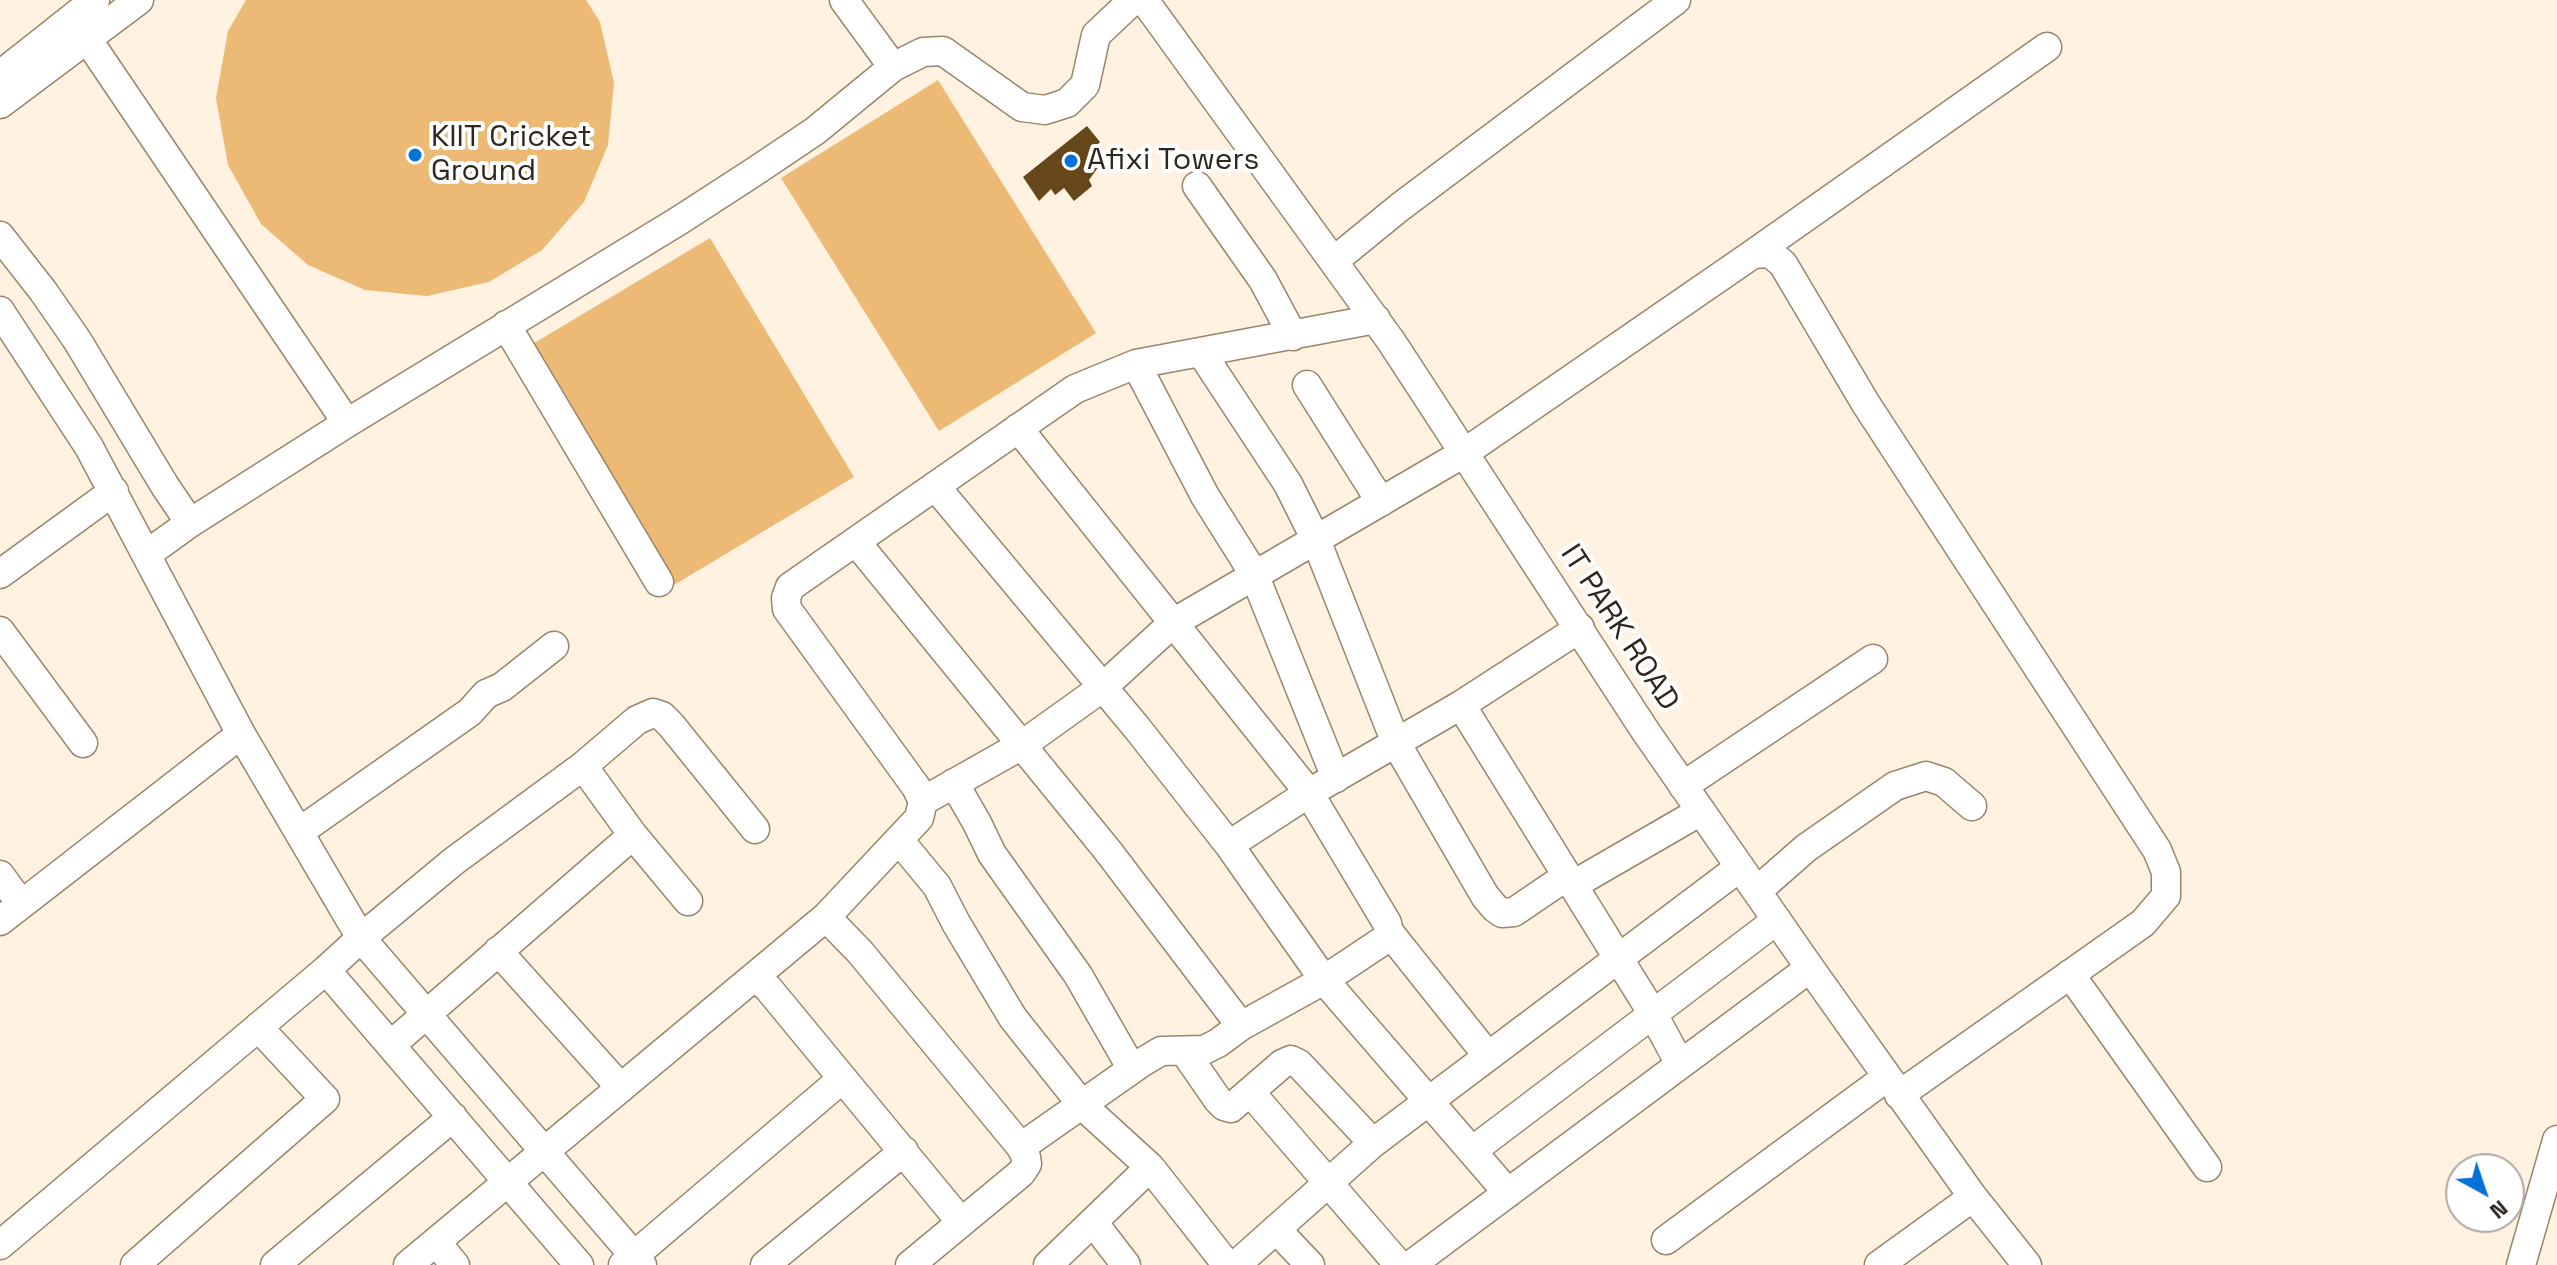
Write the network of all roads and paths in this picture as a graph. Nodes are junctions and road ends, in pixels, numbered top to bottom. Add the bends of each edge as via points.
1 (95, 0) edge
2 (139, 0) edge
3 (844, 0) edge
4 (1133, 0) edge
5 (1144, 0) edge
6 (1676, 0) edge
7 (80, 28) junction
8 (2047, 47) dead end
9 (893, 67) junction
10 (0, 75) edge
11 (0, 104) edge
12 (1197, 186) dead end
13 (0, 236) edge
14 (1753, 254) junction
15 (1335, 260) junction
16 (0, 311) edge
17 (1376, 319) junction
18 (506, 325) junction
19 (1293, 336) junction
20 (1201, 352) junction
21 (1136, 364) junction
22 (1307, 385) dead end
23 (347, 423) junction
24 (1018, 428) junction
25 (1464, 453) junction
26 (935, 486) junction
27 (114, 491) junction
28 (1381, 502) junction
29 (190, 523) junction
30 (1316, 540) junction
31 (857, 543) junction
32 (147, 554) junction
33 (0, 574) edge
34 (1254, 574) junction
35 (659, 582) dead end
36 (1173, 623) junction
37 (1580, 628) junction
38 (0, 631) edge
39 (554, 646) dead end
40 (1873, 659) dead end
41 (1103, 687) junction
42 (1461, 705) junction
43 (241, 734) junction
44 (83, 743) dead end
45 (1396, 743) junction
46 (1022, 745) junction
47 (583, 766) junction
48 (1336, 778) junction
49 (954, 783) junction
50 (1683, 786) junction
51 (1309, 793) junction
52 (923, 801) junction
53 (1972, 806) dead end
54 (1701, 811) junction
55 (755, 829) dead end
56 (299, 832) junction
57 (633, 835) junction
58 (899, 840) junction
59 (1229, 845) junction
60 (1740, 867) junction
61 (0, 875) edge
62 (1570, 880) junction
63 (1757, 891) junction
64 (688, 901) dead end
65 (10, 912) edge
66 (826, 917) junction
67 (1777, 920) junction
68 (1389, 932) junction
69 (361, 938) junction
70 (498, 951) junction
71 (1619, 958) junction
72 (1810, 968) junction
73 (326, 970) junction
74 (2070, 974) junction
75 (755, 976) junction
76 (1324, 980) junction
77 (425, 1014) junction
78 (1653, 1014) junction
79 (1241, 1026) junction
80 (258, 1027) junction
81 (392, 1044) junction
82 (1184, 1051) junction
83 (1488, 1056) junction
84 (1680, 1064) junction
85 (1132, 1069) junction
86 (842, 1079) junction
87 (1893, 1086) junction
88 (621, 1088) junction
89 (1251, 1093) junction
90 (1429, 1101) junction
91 (1083, 1106) junction
92 (453, 1117) junction
93 (2557, 1140) edge
94 (1373, 1143) junction
95 (1021, 1147) junction
96 (904, 1151) junction
97 (1472, 1151) junction
98 (544, 1154) junction
99 (1150, 1167) junction
100 (2207, 1167) dead end
101 (509, 1181) junction
102 (1329, 1183) junction
103 (1508, 1193) junction
104 (1973, 1197) junction
105 (961, 1222) junction
106 (1093, 1222) junction
107 (1276, 1229) junction
108 (1666, 1240) dead end
109 (436, 1242) junction
110 (0, 1245) edge
111 (633, 1262) edge
112 (135, 1265) edge
113 (275, 1265) edge
114 (408, 1265) edge
115 (455, 1265) edge
116 (579, 1265) edge
117 (765, 1265) edge
118 (910, 1265) edge
119 (1048, 1265) edge
120 (1126, 1265) edge
121 (1227, 1265) edge
122 (1236, 1265) edge
123 (1310, 1265) edge
124 (1399, 1265) edge
125 (1411, 1265) edge
126 (1879, 1265) edge
127 (2027, 1265) edge
128 (2521, 1265) edge

1 - 7 street
2 - 7 street
3 - 9 street
4 - 9 street via 1096,35 1085,85 1067,103 1045,110 1022,107 943,51 923,52
5 - 15 street, IT PARK ROAD
6 - 15 street
7 - 10 street
7 - 11 street
7 - 23 street
8 - 14 street
9 - 18 street via 803,139
12 - 19 street via 1263,280
13 - 29 street via 77,340
14 - 25 street
14 - 74 street via 1770,253 1783,264 1866,404 2157,850 2166,872 2166,896 2143,923
15 - 17 street, IT PARK ROAD
16 - 27 street
17 - 19 street
17 - 25 street, IT PARK ROAD
18 - 23 street
18 - 35 street
19 - 20 street
20 - 21 street
20 - 30 street via 1288,484
21 - 24 street via 1075,389
21 - 34 street via 1205,496
22 - 28 street
23 - 29 street
24 - 26 street
24 - 36 street
25 - 28 street
25 - 37 street, IT PARK ROAD
26 - 31 street
26 - 41 street
27 - 32 street
27 - 33 street
28 - 30 street
29 - 32 street
30 - 34 street
30 - 45 street
31 - 46 street
31 - 52 street via 790,587 787,609
32 - 43 street
34 - 36 street
34 - 48 street
36 - 41 street
36 - 51 street
37 - 42 street
37 - 50 street, IT PARK ROAD
38 - 44 street
39 - 56 street
40 - 50 street
41 - 46 street
41 - 59 street
42 - 45 street
42 - 62 street
43 - 56 street
43 - 65 street
45 - 48 street
45 - 62 street via 1495,908 1514,912
46 - 49 street
46 - 79 street
47 - 55 street via 637,720 653,713 662,716
47 - 57 street
47 - 69 street
48 - 51 street
49 - 52 street
49 - 85 street via 992,854 1078,975
50 - 54 street, IT PARK ROAD
51 - 59 street
51 - 68 street
52 - 58 street via 919,818
53 - 63 street via 1944,782 1926,776 1895,786 1806,848
54 - 60 street, IT PARK ROAD
54 - 62 street
56 - 69 street
57 - 64 street
57 - 70 street
58 - 66 street
58 - 91 street via 937,886 1013,1018
59 - 76 street
60 - 63 street, IT PARK ROAD
60 - 71 street
61 - 65 street
62 - 71 street
63 - 67 street, IT PARK ROAD
66 - 75 street
66 - 95 street
67 - 72 street, IT PARK ROAD
67 - 78 street
68 - 76 street
68 - 83 street
69 - 73 street
69 - 77 street
70 - 77 street
70 - 88 street
71 - 78 street
71 - 83 street
72 - 84 street
72 - 87 street, IT PARK ROAD
73 - 80 street
73 - 81 street
74 - 87 street
74 - 100 street
75 - 86 street
75 - 88 street
76 - 79 street
76 - 90 street
77 - 81 street
77 - 98 street
78 - 84 street
78 - 97 street
79 - 82 street via 1204,1050
80 - 110 street
80 - 112 street via 325,1099
81 - 92 street
82 - 85 street via 1161,1051
82 - 89 street via 1224,1106 1231,1108
83 - 90 street
84 - 103 street
85 - 91 street
86 - 96 street
86 - 111 street
87 - 104 street, IT PARK ROAD
87 - 108 street
88 - 98 street
89 - 94 street via 1291,1060
89 - 102 street
90 - 94 street
90 - 97 street
91 - 95 street
91 - 99 street
92 - 101 street
92 - 113 street
93 - 128 street
94 - 102 street
95 - 105 street via 1027,1164 1021,1173
96 - 105 street
96 - 117 street
97 - 103 street
98 - 101 street
98 - 111 street
99 - 106 street
99 - 121 street
101 - 109 street
101 - 116 street
102 - 107 street
102 - 124 street
103 - 125 street
104 - 126 street
104 - 127 street, IT PARK ROAD
105 - 118 street
106 - 119 street
106 - 120 street
107 - 122 street
107 - 123 street
109 - 114 street
109 - 115 street

